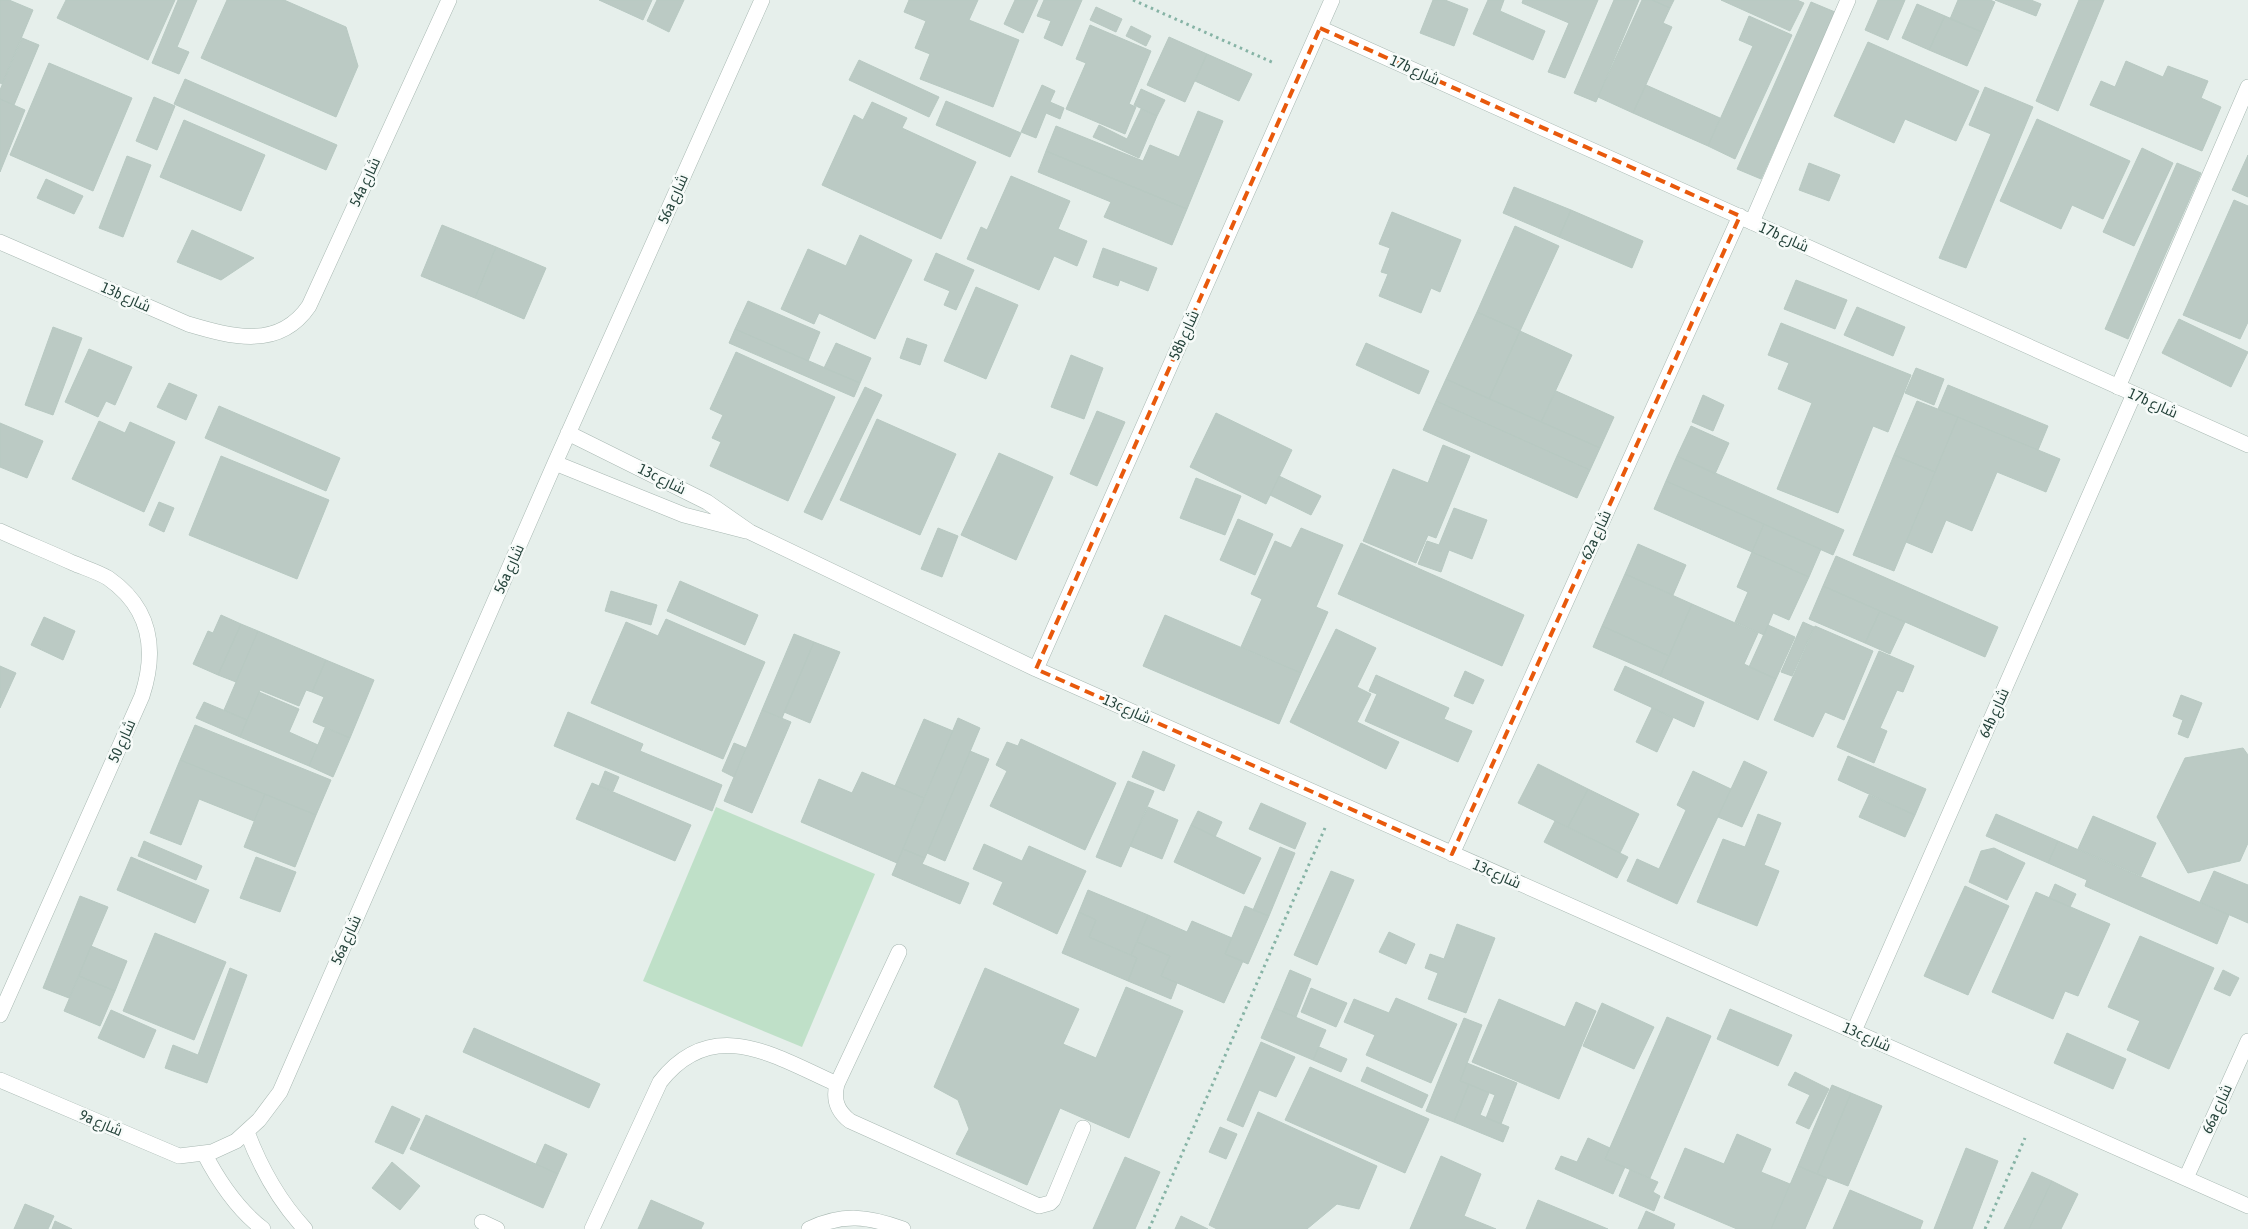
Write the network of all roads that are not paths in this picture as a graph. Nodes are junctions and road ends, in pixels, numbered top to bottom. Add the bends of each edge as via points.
1 (762, 0) edge
2 (1332, 0) edge
3 (1848, 0) edge
4 (444, 2) edge
5 (1320, 28) junction
6 (2248, 87) edge
7 (1746, 219) junction
8 (0, 242) edge
9 (256, 337) joint
10 (2118, 387) junction
11 (2134, 394) junction
12 (568, 433) junction
13 (2248, 445) edge
14 (555, 463) junction
15 (0, 531) edge
16 (750, 532) junction
17 (1036, 669) junction
18 (1452, 854) junction
19 (899, 952) dead end
20 (0, 1015) edge
21 (1854, 1031) junction
22 (2248, 1041) edge
23 (0, 1080) edge
24 (837, 1084) junction
25 (1083, 1128) dead end
26 (247, 1132) junction
27 (204, 1153) junction
28 (2186, 1178) junction
29 (2248, 1206) edge
30 (482, 1222) dead end
31 (263, 1229) edge
32 (305, 1229) edge
33 (498, 1229) edge
34 (592, 1229) edge
35 (809, 1229) edge
36 (902, 1229) edge

1 - 12 street, 56a شارع
2 - 5 street, 58b شارع
3 - 7 street, 62a شارع
4 - 9 street, 54a شارع via 309,306 302,316 281,331
5 - 7 street, 17b شارع
5 - 17 street, 58b شارع
6 - 10 street
7 - 10 street, 17b شارع
7 - 18 street, 62a شارع
8 - 9 street, 13b شارع via 188,324 210,331
10 - 11 street, 17b شارع
11 - 13 street, 17b شارع
11 - 21 street, 64b شارع
12 - 14 street, 56a شارع
12 - 16 street, 13c شارع via 707,502
14 - 16 street, 13c شارع via 684,515
14 - 26 street, 56a شارع via 280,1092
15 - 20 street, شارع 50 via 107,577 136,608 146,627 150,650 149,674 142,696
16 - 17 street, 13c شارع
17 - 18 street, 13c شارع
18 - 21 street, 13c شارع
19 - 24 street
21 - 28 street, 13c شارع
22 - 28 street, 66a شارع
23 - 27 street, 9a شارع via 179,1156
24 - 25 street via 836,1104 850,1121 1039,1206 1053,1200
24 - 34 street via 750,1047 713,1046 682,1059 660,1082
26 - 27 street, 9a شارع via 224,1148
26 - 32 street via 272,1188
27 - 31 street via 234,1202
28 - 29 street, 13c شارع
30 - 33 street
35 - 36 street via 824,1222 850,1217 877,1220

